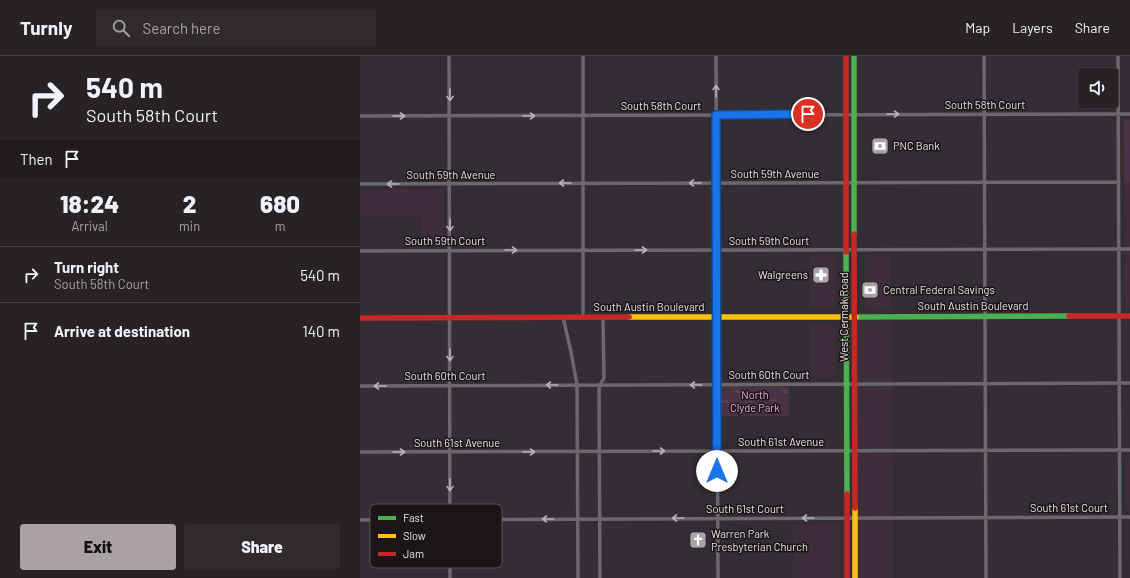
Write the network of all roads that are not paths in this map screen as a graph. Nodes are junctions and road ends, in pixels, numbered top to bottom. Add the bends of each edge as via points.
1 (449, 56) edge
2 (583, 56) edge
3 (716, 56) edge
4 (846, 56) edge
5 (854, 56) edge
6 (984, 56) edge
7 (1118, 56) edge
8 (846, 114) junction
9 (854, 114) junction
10 (984, 114) junction
11 (1118, 114) junction
12 (1130, 114) edge
13 (583, 115) junction
14 (716, 115) junction
15 (360, 116) edge
16 (450, 116) junction
17 (846, 182) junction
18 (854, 182) junction
19 (984, 182) junction
20 (1119, 182) junction
21 (583, 183) junction
22 (716, 183) junction
23 (360, 184) edge
24 (450, 184) junction
25 (984, 249) junction
26 (1119, 249) junction
27 (1130, 249) edge
28 (450, 250) junction
29 (583, 250) junction
30 (717, 250) junction
31 (846, 250) junction
32 (854, 250) junction
33 (360, 251) edge
34 (984, 316) junction
35 (1119, 316) junction
36 (1130, 316) edge
37 (603, 317) junction
38 (717, 317) junction
39 (847, 317) junction
40 (854, 317) junction
41 (360, 318) edge
42 (450, 318) junction
43 (563, 318) junction
44 (583, 318) junction
45 (1119, 383) junction
46 (1130, 383) edge
47 (717, 384) junction
48 (847, 384) junction
49 (854, 384) junction
50 (985, 384) junction
51 (450, 385) junction
52 (577, 385) junction
53 (600, 385) junction
54 (360, 386) edge
55 (985, 450) junction
56 (1120, 450) junction
57 (1130, 450) edge
58 (717, 451) junction
59 (847, 451) junction
60 (855, 451) junction
61 (360, 452) edge
62 (450, 452) junction
63 (577, 452) junction
64 (599, 452) junction
65 (450, 504) edge
66 (985, 517) junction
67 (1120, 517) junction
68 (1130, 517) edge
69 (718, 518) junction
70 (847, 518) junction
71 (854, 518) junction
72 (502, 519) edge
73 (578, 519) junction
74 (599, 519) junction
75 (360, 520) edge
76 (370, 520) edge
77 (578, 578) edge
78 (600, 578) edge
79 (718, 578) edge
80 (847, 578) edge
81 (855, 578) edge
82 (986, 578) edge
83 (1120, 578) edge

1 -> 16 street
2 - 13 street
14 -> 3 street
4 - 8 main road, West Cermak Road
5 - 9 main road, West Cermak Road
6 - 10 street
7 - 11 street
8 - 9 street, South 58th Court
8 - 14 street, South 58th Court
8 - 17 main road, West Cermak Road
9 -> 10 street, South 58th Court
9 - 18 main road, West Cermak Road
10 - 11 street, South 58th Court
10 - 19 street
11 - 12 street, South 58th Court
11 - 20 street
13 - 14 street, South 58th Court
16 -> 13 street, South 58th Court
13 - 21 street
14 - 22 street
15 -> 16 street, South 58th Court
16 - 24 street
17 - 18 street, South 59th Avenue
17 - 22 street, South 59th Avenue
17 - 31 main road, West Cermak Road
18 - 19 street, South 59th Avenue
18 - 32 main road, West Cermak Road
19 - 20 street, South 59th Avenue
19 - 25 street
20 - 26 street
22 -> 21 street, South 59th Avenue
21 -> 24 street, South 59th Avenue
21 - 29 street
22 - 30 street
24 -> 23 street, South 59th Avenue
24 -> 28 street
25 - 26 street, South 59th Court
25 - 32 street, South 59th Court
25 - 34 street
26 - 27 street, South 59th Court
26 - 35 street
28 -> 29 street, South 59th Court
28 - 33 street, South 59th Court
28 - 42 street
29 -> 30 street, South 59th Court
29 - 44 street
30 - 31 street, South 59th Court
30 - 38 street
31 - 32 street, South 59th Court
31 - 39 main road, West Cermak Road
32 - 40 main road, West Cermak Road
34 - 35 main road, South Austin Boulevard
34 - 40 main road, South Austin Boulevard
34 - 50 street
35 - 36 main road, South Austin Boulevard
35 - 45 street
37 - 38 main road, South Austin Boulevard
37 - 44 main road, South Austin Boulevard
37 - 53 street via 604,378
38 - 39 main road, South Austin Boulevard
38 - 47 street
39 - 40 main road, South Austin Boulevard
39 - 48 main road, West Cermak Road
40 - 49 main road, West Cermak Road
41 - 42 main road, South Austin Boulevard
42 - 43 main road, South Austin Boulevard
42 -> 51 street
43 - 44 main road, South Austin Boulevard
43 - 52 street
45 - 46 street, South 60th Court
45 - 50 street, South 60th Court
45 - 56 street
47 - 48 street, South 60th Court
47 -> 53 street, South 60th Court
47 - 58 street
48 - 49 street, South 60th Court
48 - 59 main road, West Cermak Road
49 - 50 street, South 60th Court
49 - 60 main road, West Cermak Road
50 - 55 street
52 -> 51 street, South 60th Court
51 -> 54 street, South 60th Court
51 - 62 street
52 - 53 street, South 60th Court
52 - 63 street
53 - 64 street
55 - 56 street, South 61st Avenue
55 - 60 street, South 61st Avenue
55 - 66 street
56 - 57 street, South 61st Avenue
56 - 67 street
58 - 59 street, South 61st Avenue
64 -> 58 street, South 61st Avenue
58 - 69 street
59 - 60 street, South 61st Avenue
59 - 70 main road, West Cermak Road
60 - 71 main road, West Cermak Road
61 -> 62 street, South 61st Avenue
62 -> 63 street, South 61st Avenue
62 -> 65 street
63 - 64 street, South 61st Avenue
63 - 73 street
64 - 74 street
66 - 67 street, South 61st Court
66 - 71 street, South 61st Court
66 - 82 street
67 - 68 street, South 61st Court
67 - 83 street
70 -> 69 street, South 61st Court
69 -> 74 street, South 61st Court
69 - 79 street
70 - 71 street, South 61st Court
70 - 80 main road, West Cermak Road
71 - 81 main road, West Cermak Road
73 -> 72 street, South 61st Court
73 - 74 street, South 61st Court
73 - 77 street
74 - 78 street
75 - 76 street, South 61st Court

